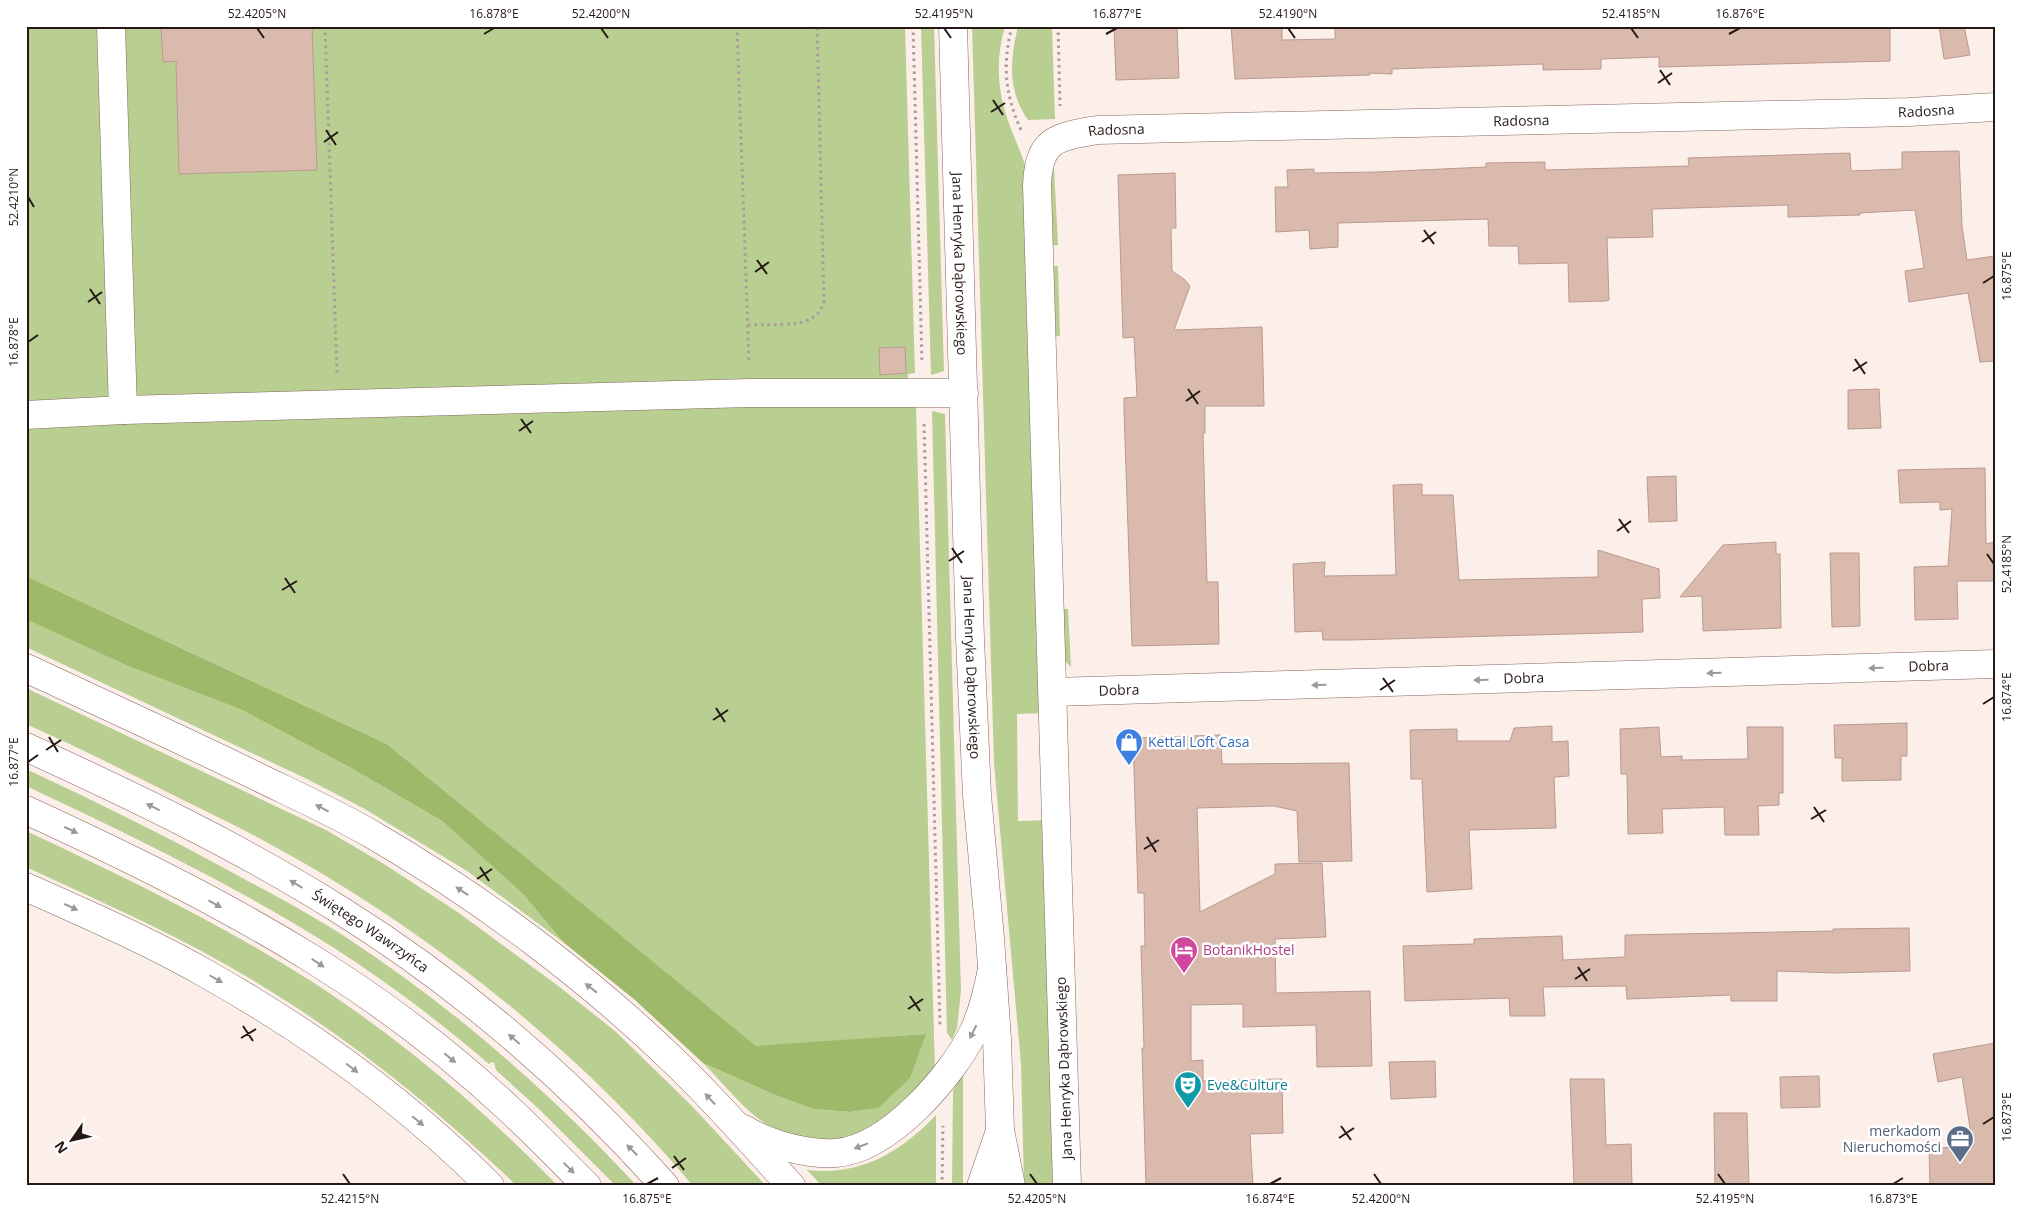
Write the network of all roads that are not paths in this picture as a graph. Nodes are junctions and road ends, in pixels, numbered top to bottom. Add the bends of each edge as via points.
1 (111, 26) edge
2 (953, 26) edge
3 (1995, 106) edge
4 (1050, 144) joint
5 (964, 393) junction
6 (123, 410) junction
7 (26, 415) edge
8 (1995, 664) edge
9 (26, 668) edge
10 (1053, 692) junction
11 (26, 747) edge
12 (26, 810) edge
13 (26, 887) edge
14 (992, 969) junction
15 (733, 1122) junction
16 (1000, 1130) junction
17 (490, 1186) edge
18 (587, 1186) edge
19 (665, 1186) edge
20 (791, 1186) edge
21 (981, 1186) edge
22 (1011, 1186) edge
23 (1067, 1186) edge

1 - 6 street
2 - 5 street, Jana Henryka Dąbrowskiego
3 - 4 street, Radosna via 1909,112 1097,130 1068,135
4 - 10 street, Jana Henryka Dąbrowskiego via 1042,154 1038,170
5 - 6 street via 750,394
5 - 14 street, Jana Henryka Dąbrowskiego via 976,795
6 - 7 street
8 -> 10 street, Dobra
15 -> 9 street via 680,1067 596,992 441,876 307,800
10 - 23 street, Jana Henryka Dąbrowskiego
19 -> 11 street, Świętego Wawrzyńca via 579,1097 532,1055 486,1015 403,953 340,910 221,842
12 -> 18 street via 165,876 277,938 354,986 474,1078
13 -> 17 street via 167,953 257,1003 381,1090
14 -> 15 street via 978,1022 958,1058 908,1117 870,1143 835,1153 804,1151 771,1142
14 - 16 street, Jana Henryka Dąbrowskiego
15 - 20 street
16 - 21 street, Jana Henryka Dąbrowskiego
16 - 22 street, Jana Henryka Dąbrowskiego

